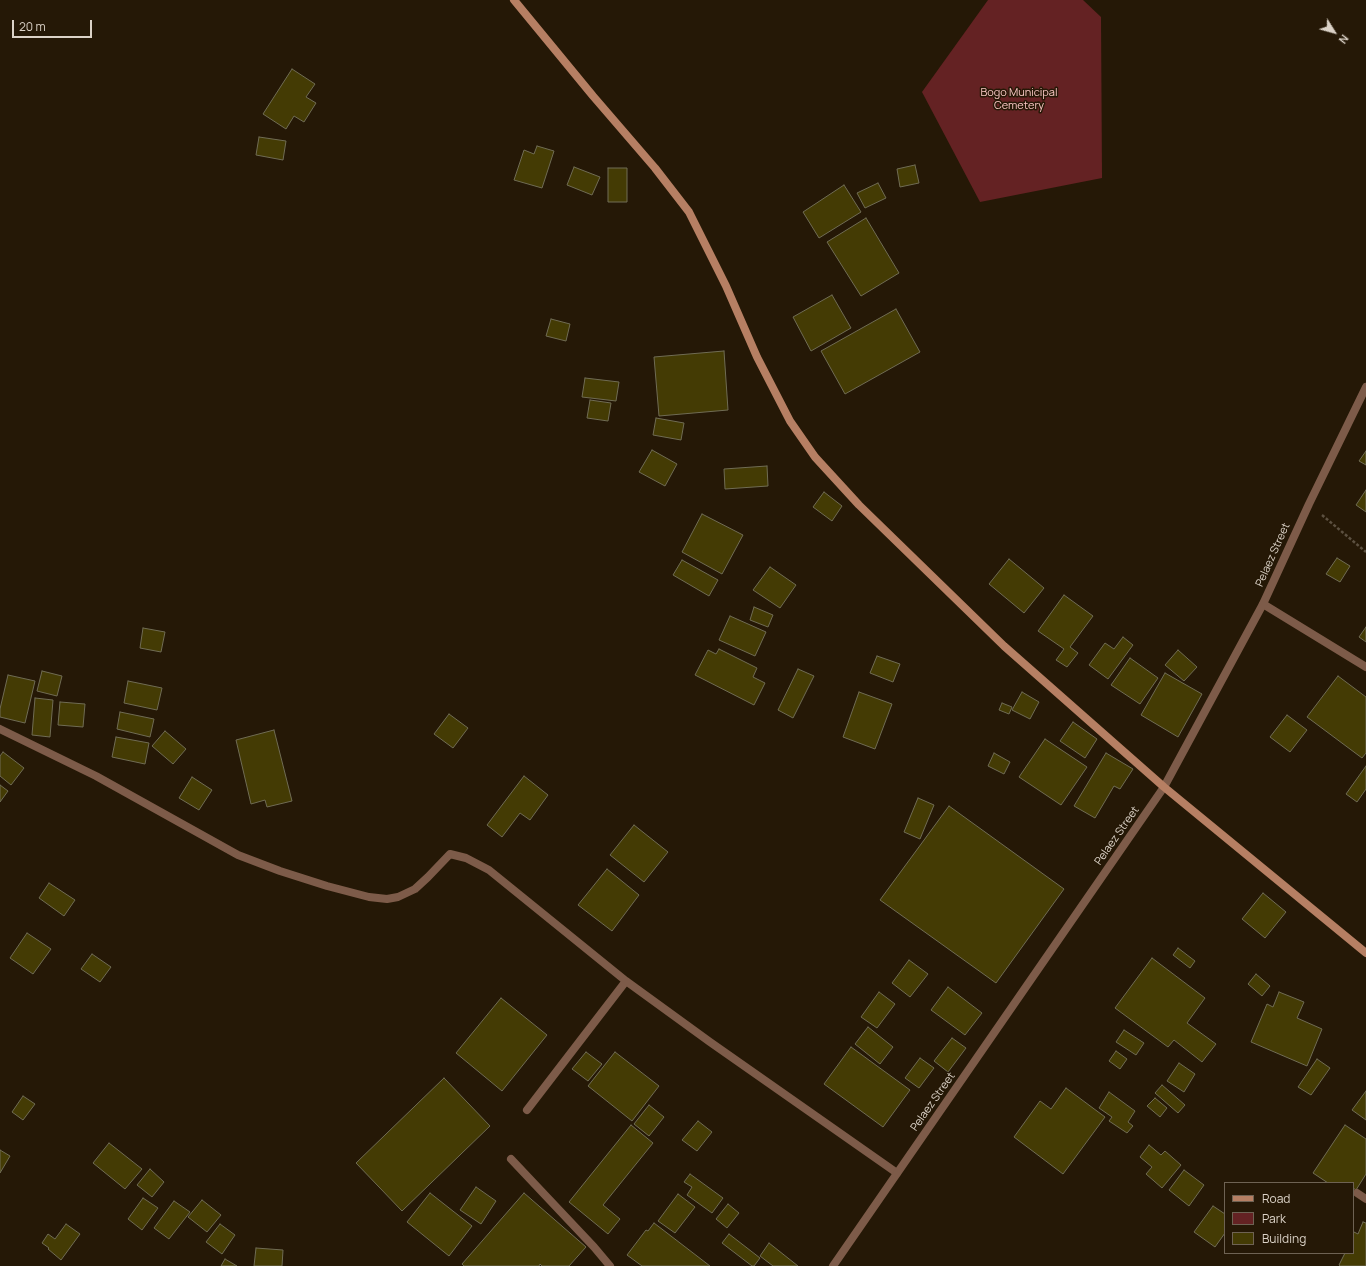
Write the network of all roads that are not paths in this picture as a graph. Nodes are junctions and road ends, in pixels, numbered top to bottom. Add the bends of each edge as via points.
1 (514, 0) edge
2 (1366, 387) edge
3 (1263, 604) junction
4 (1366, 667) edge
5 (0, 729) edge
6 (1164, 787) junction
7 (1366, 953) edge
8 (626, 981) junction
9 (527, 1110) dead end
10 (511, 1159) dead end
11 (897, 1173) junction
12 (1357, 1193) dead end
13 (1366, 1199) edge
14 (610, 1266) edge
15 (833, 1266) edge

1 - 6 main road via 592,96 656,168 689,212 786,414 815,457 859,505 1004,646
2 - 3 street, Pelaez Street
3 - 4 street
3 - 6 street, Pelaez Street
5 - 8 street via 96,776 238,855 327,886 369,897 398,897 415,889 450,854 466,858 489,870
6 - 7 main road
6 - 11 street, Pelaez Street
8 - 9 street
8 - 11 street
10 - 14 street
11 - 15 street, Pelaez Street
12 - 13 street

